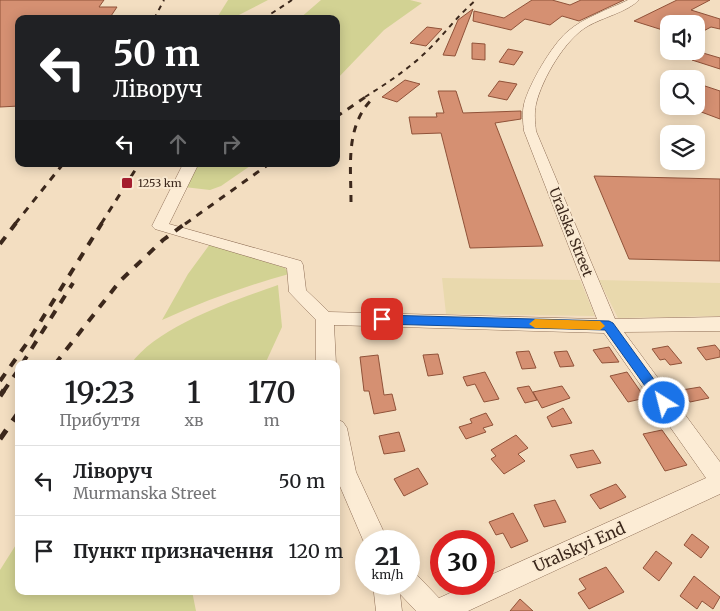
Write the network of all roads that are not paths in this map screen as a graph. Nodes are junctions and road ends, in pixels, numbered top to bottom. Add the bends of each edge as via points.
1 (635, 0) edge
2 (190, 167) edge
3 (325, 318) junction
4 (720, 324) edge
5 (609, 326) junction
6 (326, 360) edge
7 (340, 448) edge
8 (720, 481) edge
9 (371, 530) edge
10 (387, 595) edge
11 (419, 595) edge
12 (389, 611) edge
13 (434, 611) edge
14 (439, 611) edge

1 - 5 street, Uralska Street via 571,34 535,90 528,116 530,131
2 - 3 street via 160,226 295,265 298,292
3 - 5 street
3 - 6 street
4 - 5 street
5 - 8 street, Uralska Street
7 - 9 street via 345,472
8 - 14 street, Uralskyi End
10 - 12 street
11 - 13 street

